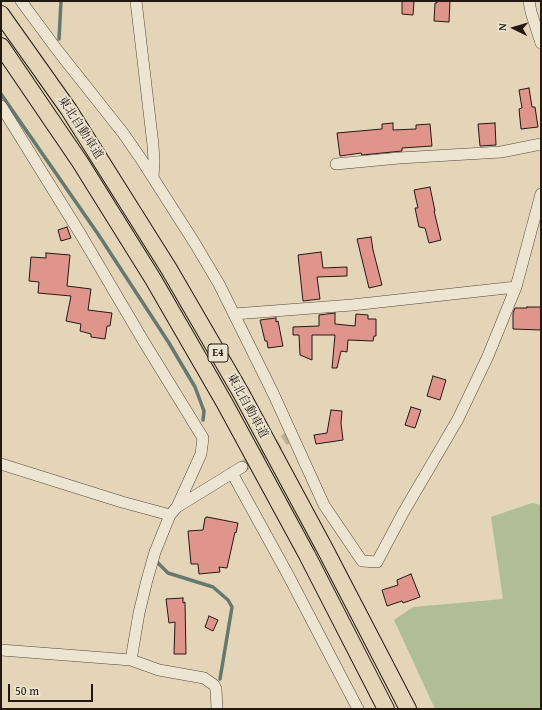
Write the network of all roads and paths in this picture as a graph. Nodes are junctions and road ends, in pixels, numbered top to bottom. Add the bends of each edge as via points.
1 (21, 1) edge
2 (136, 1) edge
3 (529, 1) edge
4 (1, 14) edge
5 (541, 43) edge
6 (1, 46) edge
7 (1, 106) edge
8 (541, 144) edge
9 (336, 164) dead end
10 (152, 177) junction
11 (541, 194) edge
12 (516, 287) junction
13 (234, 314) junction
14 (1, 464) edge
15 (242, 467) tunnel mouth
16 (232, 473) junction
17 (169, 512) junction
18 (1, 650) edge
19 (131, 660) junction
20 (217, 709) edge
21 (358, 709) edge
22 (386, 709) edge
23 (408, 709) edge

1 - 10 street via 123,133
2 - 10 street via 153,145
3 - 5 street
4 - 23 highway, 東北自動車道 / E4 via 69,110 169,269 241,393
6 - 22 highway, 東北自動車道 / E4 via 80,162 157,286 224,402 307,555
7 - 17 street via 203,438 201,454
8 - 9 street via 501,152
10 - 13 street via 194,242
11 - 12 street
12 - 13 street via 352,305
12 - 13 street via 488,356 458,419 377,562 362,561 324,505
14 - 17 street via 122,502
15 - 16 street
16 - 17 street
16 - 21 street
17 - 19 street via 151,566
18 - 19 street
19 - 20 street via 159,670 208,680 216,689

